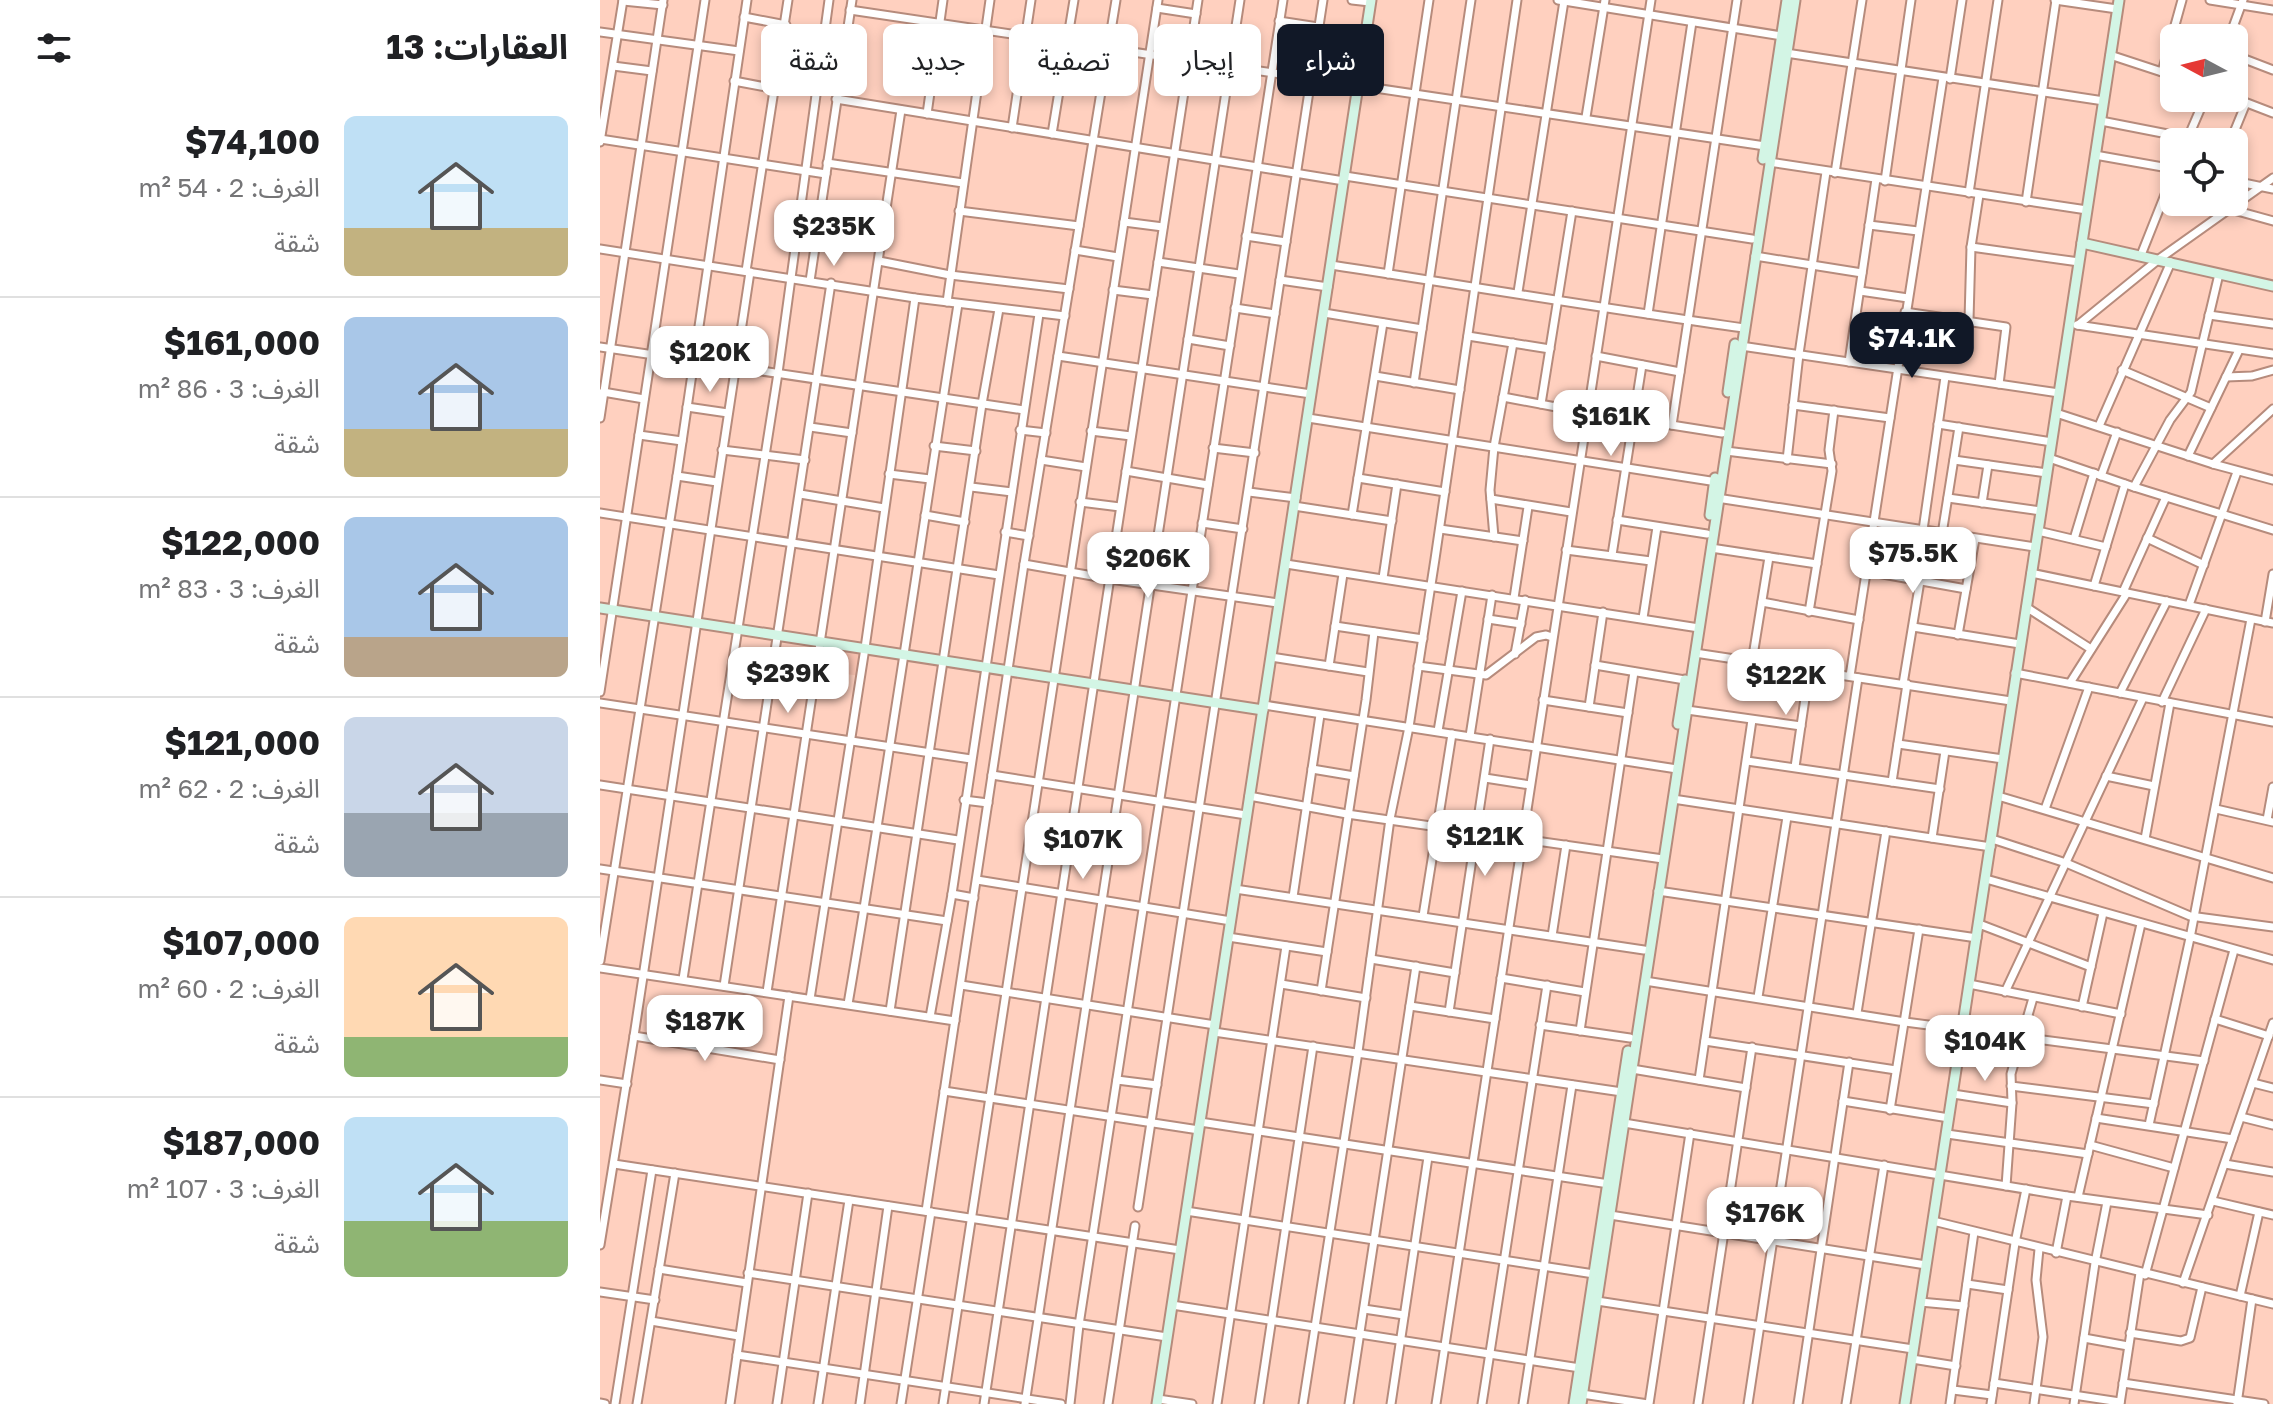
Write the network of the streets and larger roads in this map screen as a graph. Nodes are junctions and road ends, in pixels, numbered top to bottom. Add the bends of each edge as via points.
1 (623, 0) edge
2 (705, 0) edge
3 (747, 0) edge
4 (788, 0) edge
5 (829, 0) edge
6 (852, 0) edge
7 (943, 0) edge
8 (990, 0) edge
9 (1031, 0) edge
10 (1074, 0) edge
11 (1116, 0) edge
12 (1198, 0) edge
13 (1240, 0) edge
14 (1283, 0) edge
15 (1323, 0) edge
16 (1352, 0) edge
17 (1429, 0) edge
18 (1471, 0) edge
19 (1517, 0) edge
20 (1561, 0) edge
21 (1651, 0) edge
22 (1737, 0) edge
23 (1787, 0) edge
24 (1795, 0) edge
25 (1862, 0) edge
26 (1911, 0) edge
27 (1962, 0) edge
28 (1998, 0) edge
29 (2056, 0) edge
30 (2182, 0) edge
31 (2210, 0) edge
32 (1371, 1) edge
33 (2242, 2) edge
34 (663, 3) edge
35 (1604, 3) edge
36 (1157, 4) edge
37 (2118, 5) edge
38 (850, 10) junction
39 (2273, 10) edge
40 (1196, 14) junction
41 (1649, 15) junction
42 (744, 17) junction
43 (1279, 21) junction
44 (1692, 22) junction
45 (940, 23) junction
46 (781, 24) edge
47 (786, 24) edge
48 (826, 24) edge
49 (848, 24) edge
50 (946, 24) edge
51 (986, 24) edge
52 (1028, 24) edge
53 (1069, 24) edge
54 (1113, 24) edge
55 (1194, 24) edge
56 (1236, 24) edge
57 (1298, 24) edge
58 (1319, 24) edge
59 (1367, 24) edge
60 (2175, 24) edge
61 (2234, 24) edge
62 (1733, 29) junction
63 (600, 32) edge
64 (618, 35) junction
65 (1782, 36) junction
66 (657, 41) junction
67 (697, 47) junction
68 (739, 51) junction
69 (1138, 52) edge
70 (1786, 53) junction
71 (1149, 54) junction
72 (1154, 55) edge
73 (2110, 55) junction
74 (2248, 60) edge
75 (1853, 65) junction
76 (613, 66) junction
77 (2273, 70) edge
78 (652, 71) junction
79 (1261, 71) edge
80 (2160, 71) edge
81 (1271, 72) junction
82 (1900, 72) junction
83 (1277, 73) edge
84 (1778, 79) junction
85 (1947, 79) junction
86 (734, 81) junction
87 (1986, 85) junction
88 (761, 86) edge
89 (1384, 88) edge
90 (1415, 93) junction
91 (2042, 93) junction
92 (775, 96) edge
93 (816, 96) edge
94 (836, 96) edge
95 (975, 96) edge
96 (1017, 96) edge
97 (1058, 96) edge
98 (1101, 96) edge
99 (1182, 96) edge
100 (1226, 96) edge
101 (1308, 96) edge
102 (1356, 96) edge
103 (836, 99) junction
104 (1456, 99) junction
105 (2104, 101) junction
106 (2248, 104) edge
107 (1500, 105) junction
108 (901, 110) junction
109 (1548, 112) junction
110 (2273, 113) edge
111 (927, 114) junction
112 (1586, 117) junction
113 (971, 121) junction
114 (2101, 121) junction
115 (1631, 125) junction
116 (1012, 128) junction
117 (1676, 132) junction
118 (1052, 134) junction
119 (2160, 134) edge
120 (1717, 139) junction
121 (600, 140) edge
122 (1093, 140) junction
123 (641, 145) junction
124 (1765, 146) junction
125 (1135, 147) junction
126 (682, 152) junction
127 (1174, 153) junction
128 (2095, 155) junction
129 (723, 157) junction
130 (1216, 160) junction
131 (1766, 162) junction
132 (764, 163) junction
133 (827, 163) junction
134 (1257, 167) junction
135 (2160, 168) edge
136 (804, 171) junction
137 (1831, 172) junction
138 (893, 173) junction
139 (1296, 173) junction
140 (826, 174) junction
141 (1344, 178) junction
142 (2273, 178) edge
143 (1876, 179) junction
144 (1885, 181) junction
145 (963, 183) junction
146 (2248, 184) edge
147 (1402, 185) junction
148 (2261, 186) junction
149 (1926, 188) junction
150 (2273, 189) edge
151 (1442, 191) junction
152 (1969, 193) junction
153 (1979, 195) junction
154 (2248, 196) edge
155 (1488, 199) junction
156 (2026, 202) junction
157 (1533, 205) junction
158 (2160, 207) edge
159 (2087, 210) junction
160 (959, 211) junction
161 (1572, 211) junction
162 (2248, 214) edge
163 (2220, 216) edge
164 (1617, 219) junction
165 (2273, 221) edge
166 (1124, 222) junction
167 (1662, 225) junction
168 (1869, 225) junction
169 (1079, 226) junction
170 (1163, 227) junction
171 (818, 228) junction
172 (1702, 231) junction
173 (1918, 231) junction
174 (1246, 236) junction
175 (883, 237) junction
176 (1752, 239) junction
177 (1286, 242) junction
178 (2082, 243) junction
179 (1971, 247) junction
180 (600, 249) edge
181 (1075, 250) junction
182 (626, 252) junction
183 (2141, 255) junction
184 (1755, 256) junction
185 (1118, 257) junction
186 (666, 259) junction
187 (2159, 259) junction
188 (879, 261) junction
189 (1158, 262) junction
190 (2079, 262) junction
191 (2171, 262) junction
192 (1331, 265) junction
193 (1814, 265) junction
194 (707, 266) junction
195 (1199, 267) junction
196 (748, 271) junction
197 (1862, 273) junction
198 (1239, 274) junction
199 (1388, 274) junction
200 (2219, 274) junction
201 (950, 275) junction
202 (790, 278) junction
203 (1429, 279) junction
204 (1280, 280) junction
205 (810, 281) junction
206 (831, 283) junction
207 (2273, 286) edge
208 (1328, 287) junction
209 (1476, 287) junction
210 (1069, 289) junction
211 (1113, 290) junction
212 (874, 291) junction
213 (1860, 291) junction
214 (1518, 292) junction
215 (1153, 295) junction
216 (915, 298) junction
217 (1908, 298) junction
218 (1558, 299) junction
219 (947, 302) junction
220 (958, 304) junction
221 (1235, 308) junction
222 (1603, 308) junction
223 (999, 309) junction
224 (1905, 312) junction
225 (1324, 313) junction
226 (1039, 314) junction
227 (1275, 314) junction
228 (1648, 314) junction
229 (2209, 315) junction
230 (1065, 316) junction
231 (1969, 320) junction
232 (1688, 321) junction
233 (1383, 323) junction
234 (2074, 324) junction
235 (2273, 324) edge
236 (1741, 327) junction
237 (1422, 329) junction
238 (2138, 335) junction
239 (1468, 336) junction
240 (1188, 339) junction
241 (1513, 343) junction
242 (2202, 345) junction
243 (1230, 346) junction
244 (1741, 346) junction
245 (600, 347) edge
246 (611, 349) junction
247 (1550, 349) junction
248 (2239, 350) junction
249 (652, 354) junction
250 (1799, 354) junction
251 (2273, 354) edge
252 (1058, 356) junction
253 (1596, 356) junction
254 (693, 361) junction
255 (1849, 362) junction
256 (1102, 363) junction
257 (734, 365) junction
258 (1642, 365) junction
259 (1141, 368) junction
260 (1898, 369) junction
261 (2122, 370) junction
262 (2273, 370) edge
263 (1680, 372) junction
264 (778, 373) junction
265 (1183, 375) junction
266 (1375, 376) junction
267 (1945, 377) junction
268 (2226, 377) junction
269 (817, 380) junction
270 (1223, 381) junction
271 (1414, 383) junction
272 (1999, 384) junction
273 (858, 385) junction
274 (1264, 387) junction
275 (1460, 390) junction
276 (602, 392) edge
277 (902, 393) junction
278 (2059, 393) junction
279 (1311, 394) junction
280 (1503, 397) junction
281 (2187, 397) junction
282 (644, 399) junction
283 (943, 399) junction
284 (982, 404) junction
285 (1541, 404) junction
286 (1793, 405) junction
287 (687, 407) junction
288 (2211, 408) junction
289 (2273, 409) edge
290 (1024, 410) junction
291 (1834, 410) junction
292 (728, 413) junction
293 (1588, 413) junction
294 (2056, 413) junction
295 (600, 418) edge
296 (1308, 418) junction
297 (1890, 418) junction
298 (1633, 419) junction
299 (1938, 424) junction
300 (1672, 425) junction
301 (2099, 426) junction
302 (810, 427) junction
303 (1366, 427) junction
304 (1959, 427) junction
305 (1020, 430) junction
306 (1091, 431) junction
307 (2117, 432) junction
308 (852, 433) junction
309 (1046, 433) junction
310 (1722, 433) junction
311 (639, 435) junction
312 (1131, 436) junction
313 (1453, 440) junction
314 (682, 441) junction
315 (2052, 442) junction
316 (934, 446) junction
317 (2155, 446) junction
318 (1494, 447) junction
319 (1213, 448) junction
320 (722, 450) junction
321 (976, 451) junction
322 (1726, 451) junction
323 (1255, 453) junction
324 (764, 455) junction
325 (2188, 456) junction
326 (2049, 458) junction
327 (805, 460) junction
328 (1041, 460) junction
329 (1787, 460) junction
330 (1954, 460) junction
331 (1579, 461) junction
332 (1832, 464) junction
333 (2213, 464) junction
334 (1988, 465) junction
335 (1086, 467) junction
336 (1625, 469) junction
337 (1126, 471) junction
338 (1931, 471) junction
339 (2237, 472) junction
340 (1952, 473) junction
341 (2047, 473) junction
342 (889, 474) junction
343 (2097, 474) junction
344 (677, 476) junction
345 (1167, 478) junction
346 (1358, 478) junction
347 (930, 479) junction
348 (2273, 480) edge
349 (717, 482) junction
350 (1718, 482) junction
351 (1397, 484) junction
352 (1208, 485) junction
353 (2129, 486) junction
354 (971, 487) junction
355 (1012, 492) junction
356 (1249, 492) junction
357 (1445, 492) junction
358 (800, 494) junction
359 (2166, 497) junction
360 (1715, 498) junction
361 (1948, 498) junction
362 (1491, 499) junction
363 (841, 501) junction
364 (1080, 502) junction
365 (1295, 502) junction
366 (1982, 503) junction
367 (1120, 507) junction
368 (1528, 507) junction
369 (884, 508) junction
370 (2041, 511) junction
371 (1571, 512) junction
372 (600, 513) edge
373 (2222, 514) junction
374 (925, 515) junction
375 (1352, 515) junction
376 (1825, 516) junction
377 (626, 517) junction
378 (1617, 520) junction
379 (1392, 521) junction
380 (965, 522) junction
381 (1874, 522) junction
382 (669, 523) junction
383 (1202, 523) junction
384 (1657, 527) junction
385 (1243, 529) junction
386 (1440, 529) junction
387 (711, 530) junction
388 (1923, 530) junction
389 (2273, 530) edge
390 (2038, 531) junction
391 (1005, 532) junction
392 (1707, 534) junction
393 (1942, 534) junction
394 (752, 536) junction
395 (1029, 536) junction
396 (1494, 537) junction
397 (2147, 538) junction
398 (1975, 539) junction
399 (2074, 539) junction
400 (1523, 541) junction
401 (793, 542) junction
402 (2035, 547) junction
403 (2106, 547) junction
404 (834, 548) junction
405 (1711, 548) junction
406 (1566, 550) junction
407 (878, 555) junction
408 (1612, 555) junction
409 (1769, 557) junction
410 (1651, 561) junction
411 (918, 562) junction
412 (1024, 564) junction
413 (1286, 564) junction
414 (1817, 564) junction
415 (2204, 565) junction
416 (958, 568) junction
417 (1866, 571) junction
418 (1071, 572) junction
419 (2031, 573) junction
420 (1343, 574) junction
421 (2273, 574) edge
422 (999, 575) junction
423 (1383, 578) junction
424 (1110, 579) junction
425 (1920, 581) junction
426 (1151, 585) junction
427 (1431, 586) junction
428 (2094, 586) junction
429 (1966, 589) junction
430 (1190, 591) junction
431 (1462, 591) junction
432 (2125, 593) junction
433 (1492, 595) junction
434 (1232, 596) junction
435 (1514, 598) junction
436 (1525, 600) junction
437 (2167, 601) junction
438 (1762, 602) junction
439 (1278, 603) junction
440 (1558, 605) junction
441 (2189, 605) junction
442 (2026, 607) junction
443 (600, 608) edge
444 (2206, 609) junction
445 (612, 610) junction
446 (1603, 612) junction
447 (1809, 612) junction
448 (654, 616) junction
449 (1643, 618) junction
450 (1488, 619) junction
451 (2251, 619) junction
452 (1859, 620) junction
453 (2269, 622) edge
454 (697, 623) junction
455 (1521, 624) junction
456 (1335, 626) junction
457 (1696, 627) junction
458 (1913, 627) junction
459 (737, 629) junction
460 (1374, 632) junction
461 (777, 635) junction
462 (1958, 635) junction
463 (1552, 637) junction
464 (1423, 639) junction
465 (821, 641) junction
466 (2020, 644) junction
467 (865, 648) junction
468 (2091, 649) junction
469 (1695, 653) junction
470 (903, 654) junction
471 (1515, 654) junction
472 (1271, 657) junction
473 (944, 661) junction
474 (1752, 662) junction
475 (1595, 665) junction
476 (1329, 666) junction
477 (1418, 666) junction
478 (984, 667) junction
479 (1007, 670) junction
480 (1448, 671) junction
481 (1809, 671) junction
482 (1368, 672) junction
483 (1634, 672) junction
484 (2015, 673) junction
485 (1479, 675) junction
486 (1054, 677) junction
487 (1854, 677) junction
488 (1685, 680) junction
489 (1094, 683) junction
490 (2070, 683) junction
491 (1905, 684) junction
492 (2089, 687) junction
493 (1134, 690) junction
494 (600, 692) edge
495 (2120, 693) junction
496 (1175, 696) junction
497 (2143, 698) junction
498 (1543, 700) junction
499 (2011, 701) junction
500 (2166, 702) junction
501 (600, 703) edge
502 (1216, 703) junction
503 (1589, 707) junction
504 (1263, 708) junction
505 (639, 709) junction
506 (1687, 710) junction
507 (1628, 713) junction
508 (683, 715) junction
509 (1320, 715) junction
510 (2234, 715) junction
511 (1752, 720) junction
512 (723, 721) junction
513 (1363, 721) junction
514 (2273, 722) edge
515 (1801, 726) junction
516 (765, 727) junction
517 (1409, 727) junction
518 (1438, 731) junction
519 (807, 734) junction
520 (1452, 734) junction
521 (1470, 736) junction
522 (1490, 739) junction
523 (850, 741) junction
524 (1898, 744) junction
525 (888, 748) junction
526 (1536, 748) junction
527 (1945, 751) junction
528 (930, 753) junction
529 (971, 759) junction
530 (2003, 759) junction
531 (1621, 760) junction
532 (1747, 761) junction
533 (1795, 767) junction
534 (1674, 768) junction
535 (1312, 769) junction
536 (992, 775) junction
537 (1843, 775) junction
538 (1354, 776) junction
539 (2106, 776) junction
540 (1485, 778) junction
541 (1037, 781) junction
542 (1892, 782) junction
543 (600, 785) edge
544 (1530, 785) junction
545 (2154, 786) junction
546 (2273, 787) edge
547 (1078, 788) junction
548 (1940, 789) junction
549 (628, 790) junction
550 (1118, 794) junction
551 (670, 796) junction
552 (1249, 796) junction
553 (1998, 796) junction
554 (1673, 799) junction
555 (964, 800) junction
556 (1159, 802) junction
557 (711, 803) junction
558 (988, 803) junction
559 (1307, 806) junction
560 (1199, 807) junction
561 (751, 808) junction
562 (1739, 809) junction
563 (2045, 809) junction
564 (2216, 809) junction
565 (1347, 814) junction
566 (796, 815) junction
567 (1246, 815) junction
568 (1787, 817) junction
569 (1390, 819) junction
570 (2085, 821) junction
571 (2270, 821) edge
572 (837, 822) junction
573 (1836, 824) junction
574 (1437, 825) junction
575 (878, 829) junction
576 (1477, 831) junction
577 (1886, 831) junction
578 (917, 835) junction
579 (1523, 838) junction
580 (1932, 838) junction
581 (2145, 839) junction
582 (958, 840) junction
583 (1991, 843) junction
584 (1566, 845) junction
585 (1606, 851) junction
586 (1660, 858) junction
587 (2205, 858) junction
588 (2066, 863) junction
589 (600, 869) edge
590 (615, 871) junction
591 (658, 878) junction
592 (2273, 878) edge
593 (1986, 879) junction
594 (977, 880) junction
595 (699, 884) junction
596 (1022, 887) junction
597 (1235, 889) junction
598 (740, 890) junction
599 (1658, 891) junction
600 (1061, 893) junction
601 (952, 894) junction
602 (783, 896) junction
603 (1293, 897) junction
604 (974, 898) junction
605 (2049, 898) junction
606 (1102, 899) junction
607 (1725, 901) junction
608 (824, 903) junction
609 (1333, 903) junction
610 (1144, 907) junction
611 (865, 908) junction
612 (1773, 908) junction
613 (1377, 910) junction
614 (1184, 913) junction
615 (2103, 913) junction
616 (905, 914) junction
617 (1423, 916) junction
618 (1822, 916) junction
619 (2194, 917) junction
620 (947, 921) junction
621 (1231, 921) junction
622 (1463, 922) junction
623 (1871, 923) junction
624 (1979, 924) junction
625 (2141, 924) junction
626 (2273, 927) edge
627 (1508, 929) junction
628 (1919, 929) junction
629 (1552, 936) junction
630 (1228, 937) junction
631 (1977, 938) junction
632 (2190, 938) junction
633 (1593, 943) junction
634 (2028, 943) junction
635 (1286, 946) junction
636 (1644, 950) junction
637 (2234, 950) junction
638 (1327, 952) junction
639 (1371, 959) junction
640 (2273, 960) edge
641 (600, 961) edge
642 (1416, 966) junction
643 (2091, 967) junction
644 (600, 968) edge
645 (1455, 973) junction
646 (643, 974) junction
647 (1501, 978) junction
648 (683, 979) junction
649 (1645, 981) junction
650 (1281, 984) junction
651 (1969, 984) junction
652 (961, 985) junction
653 (1547, 985) junction
654 (724, 986) junction
655 (1711, 990) junction
656 (1321, 991) junction
657 (767, 992) junction
658 (1585, 992) junction
659 (2005, 992) junction
660 (1006, 993) junction
661 (789, 996) junction
662 (1758, 997) junction
663 (1366, 998) junction
664 (2033, 998) junction
665 (810, 999) junction
666 (1046, 999) junction
667 (848, 1004) junction
668 (1086, 1005) junction
669 (1410, 1006) junction
670 (1808, 1006) junction
671 (2082, 1007) junction
672 (890, 1011) junction
673 (1128, 1012) junction
674 (1449, 1012) junction
675 (1857, 1013) junction
676 (2121, 1014) junction
677 (930, 1017) junction
678 (1168, 1018) junction
679 (1495, 1019) junction
680 (2215, 1019) junction
681 (955, 1021) junction
682 (1905, 1022) junction
683 (2273, 1023) edge
684 (1540, 1025) junction
685 (1214, 1028) junction
686 (1962, 1029) junction
687 (1580, 1031) junction
688 (634, 1036) junction
689 (2022, 1036) junction
690 (1630, 1038) junction
691 (1272, 1039) junction
692 (1705, 1041) junction
693 (2269, 1042) edge
694 (1313, 1046) junction
695 (1752, 1047) junction
696 (2113, 1048) junction
697 (1358, 1052) junction
698 (2165, 1054) junction
699 (1801, 1055) junction
700 (1402, 1059) junction
701 (780, 1060) junction
702 (2204, 1061) junction
703 (1849, 1062) junction
704 (1632, 1069) junction
705 (1896, 1070) junction
706 (1487, 1072) junction
707 (1532, 1077) junction
708 (600, 1080) edge
709 (1117, 1080) junction
710 (1699, 1080) junction
711 (2253, 1083) junction
712 (627, 1084) junction
713 (1157, 1085) junction
714 (1572, 1085) junction
715 (2011, 1086) junction
716 (1746, 1088) junction
717 (2273, 1088) edge
718 (944, 1091) junction
719 (1622, 1092) junction
720 (1953, 1094) junction
721 (2101, 1097) junction
722 (989, 1098) junction
723 (1843, 1101) junction
724 (2012, 1103) junction
725 (2154, 1104) junction
726 (1030, 1105) junction
727 (1890, 1110) junction
728 (1070, 1111) junction
729 (1111, 1117) junction
730 (2241, 1117) junction
731 (1949, 1118) junction
732 (2096, 1118) junction
733 (1150, 1123) junction
734 (1624, 1123) junction
735 (2149, 1125) junction
736 (2273, 1125) edge
737 (1200, 1126) junction
738 (2184, 1130) junction
739 (1258, 1132) junction
740 (1690, 1133) junction
741 (1947, 1134) junction
742 (1299, 1138) junction
743 (2233, 1139) junction
744 (1737, 1140) junction
745 (2010, 1142) junction
746 (1344, 1144) junction
747 (1788, 1148) junction
748 (2089, 1149) junction
749 (1388, 1151) junction
750 (1428, 1157) junction
751 (1835, 1157) junction
752 (614, 1164) junction
753 (1473, 1164) junction
754 (2225, 1164) junction
755 (1884, 1165) junction
756 (2174, 1168) junction
757 (652, 1170) junction
758 (1517, 1170) junction
759 (2273, 1172) edge
760 (675, 1173) junction
761 (1940, 1174) junction
762 (1558, 1177) junction
763 (1611, 1184) junction
764 (761, 1186) junction
765 (2006, 1186) junction
766 (600, 1188) edge
767 (610, 1189) junction
768 (2026, 1189) junction
769 (808, 1193) junction
770 (2067, 1196) junction
771 (2078, 1197) junction
772 (849, 1200) junction
773 (2213, 1201) junction
774 (2107, 1202) junction
775 (888, 1206) junction
776 (1138, 1207) dead end
777 (2162, 1210) junction
778 (1186, 1211) junction
779 (928, 1212) junction
780 (2259, 1212) junction
781 (1610, 1215) junction
782 (2208, 1215) junction
783 (2273, 1215) edge
784 (970, 1218) junction
785 (1245, 1221) junction
786 (1933, 1221) junction
787 (1011, 1224) junction
788 (1135, 1226) dead end
789 (1675, 1226) junction
790 (1286, 1227) junction
791 (1051, 1230) junction
792 (1974, 1232) junction
793 (1723, 1233) junction
794 (1330, 1234) junction
795 (1093, 1236) junction
796 (1374, 1241) junction
797 (1773, 1241) junction
798 (1133, 1242) junction
799 (2015, 1243) junction
800 (600, 1245) edge
801 (1414, 1246) junction
802 (1822, 1248) junction
803 (2039, 1249) junction
804 (1180, 1250) junction
805 (1459, 1253) junction
806 (2056, 1253) junction
807 (1869, 1256) junction
808 (1504, 1260) junction
809 (2095, 1263) junction
810 (1926, 1265) junction
811 (1543, 1266) junction
812 (659, 1269) junction
813 (748, 1273) junction
814 (1594, 1274) junction
815 (2143, 1274) junction
816 (795, 1280) junction
817 (747, 1283) junction
818 (2183, 1283) junction
819 (1967, 1284) junction
820 (835, 1286) junction
821 (2202, 1287) junction
822 (2008, 1290) junction
823 (600, 1292) edge
824 (877, 1292) junction
825 (2240, 1296) junction
826 (631, 1297) junction
827 (917, 1298) junction
828 (2252, 1299) junction
829 (655, 1300) junction
830 (1597, 1301) junction
831 (1920, 1302) junction
832 (958, 1304) junction
833 (2273, 1304) edge
834 (1172, 1305) junction
835 (1964, 1306) junction
836 (1364, 1309) junction
837 (1663, 1310) junction
838 (999, 1311) junction
839 (1230, 1313) junction
840 (1404, 1315) junction
841 (1038, 1317) junction
842 (1711, 1317) junction
843 (1272, 1320) junction
844 (651, 1321) junction
845 (1079, 1325) junction
846 (1759, 1325) junction
847 (1316, 1327) junction
848 (1120, 1330) junction
849 (1809, 1332) junction
850 (2130, 1333) junction
851 (1360, 1334) junction
852 (739, 1336) junction
853 (1167, 1337) junction
854 (2084, 1338) junction
855 (1400, 1340) junction
856 (1855, 1341) junction
857 (2128, 1346) junction
858 (1445, 1347) junction
859 (1489, 1354) junction
860 (1912, 1354) junction
861 (737, 1355) junction
862 (1529, 1360) junction
863 (784, 1361) junction
864 (1956, 1366) junction
865 (824, 1367) junction
866 (1580, 1368) junction
867 (864, 1373) junction
868 (905, 1379) junction
869 (1994, 1383) junction
870 (2123, 1383) junction
871 (945, 1385) junction
872 (1953, 1390) junction
873 (986, 1391) junction
874 (2036, 1391) junction
875 (2184, 1393) junction
876 (1582, 1399) edge
877 (1992, 1400) edge
878 (2074, 1400) edge
879 (1025, 1401) edge
880 (1158, 1401) edge
881 (2237, 1402) edge
882 (2120, 1403) edge
883 (615, 1404) edge
884 (637, 1404) edge
885 (730, 1404) edge
886 (777, 1404) edge
887 (818, 1404) edge
888 (860, 1404) edge
889 (901, 1404) edge
890 (943, 1404) edge
891 (984, 1404) edge
892 (1061, 1404) edge
893 (1070, 1404) edge
894 (1108, 1404) edge
895 (1192, 1404) edge
896 (1217, 1404) edge
897 (1259, 1404) edge
898 (1303, 1404) edge
899 (1349, 1404) edge
900 (1391, 1404) edge
901 (1436, 1404) edge
902 (1482, 1404) edge
903 (1523, 1404) edge
904 (1574, 1404) edge
905 (1644, 1404) edge
906 (1698, 1404) edge
907 (1748, 1404) edge
908 (1798, 1404) edge
909 (1846, 1404) edge
910 (1905, 1404) edge
911 (1950, 1404) edge
912 (2034, 1404) edge
913 (2182, 1404) edge
914 (2264, 1404) edge

1 - 34 street
1 - 64 street
2 - 67 street
3 - 42 street
4 - 47 street
5 - 48 street
6 - 38 street
7 - 45 street
8 - 51 street
9 - 52 street
10 - 53 street
11 - 54 street
12 - 40 street
13 - 56 street
14 - 43 street
15 - 58 street
16 - 32 street
17 - 90 street
18 - 104 street
19 - 107 street
20 - 35 street
20 - 109 street
21 - 41 street
22 - 62 street
23 - 65 street
24 - 70 street
25 - 75 street
26 - 82 street
27 - 85 street
28 - 87 street
29 - 37 street
29 - 91 street
30 - 60 street
31 - 33 street
32 - 59 street
33 - 39 street
33 - 61 street
34 - 66 street
35 - 41 street
35 - 112 street
36 - 40 street
36 - 71 street
37 - 73 street
38 - 45 street
38 - 49 street
40 - 55 street
41 - 44 street
41 - 115 street
42 - 46 street
42 - 68 street
43 - 57 street
43 - 81 street
44 - 62 street
44 - 117 street
45 - 50 street
45 - 111 street
62 - 65 street
62 - 120 street
63 - 64 street
64 - 66 street
64 - 76 street
65 - 84 street
66 - 67 street
66 - 78 street
67 - 68 street
67 - 126 street
68 - 86 street
69 - 71 street
70 - 75 street
70 - 84 street
71 - 72 street
71 - 125 street
73 - 80 street
73 - 105 street
74 - 77 street
75 - 82 street
75 - 137 street
76 - 78 street
76 - 121 street
78 - 123 street
79 - 81 street
81 - 83 street
81 - 134 street
82 - 85 street
82 - 144 street
84 - 124 street
84 - 131 street
85 - 87 street
85 - 149 street
86 - 88 street
86 - 129 street
87 - 91 street
87 - 152 street
89 - 90 street
90 - 104 street
90 - 147 street
91 - 105 street
91 - 156 street
92 - 132 street
93 - 136 street
94 - 103 street
95 - 113 street
96 - 116 street
97 - 118 street
98 - 122 street
99 - 127 street
100 - 130 street
101 - 139 street
102 - 141 street
103 - 108 street
103 - 133 street
104 - 107 street
104 - 151 street
105 - 114 street
106 - 110 street
107 - 109 street
107 - 155 street
108 - 111 street
108 - 138 street
109 - 112 street
109 - 157 street
111 - 113 street
112 - 115 street
113 - 116 street
113 - 145 street
114 - 119 street
114 - 128 street
115 - 117 street
115 - 164 street
116 - 118 street
117 - 120 street
117 - 167 street
118 - 122 street
120 - 124 street
120 - 172 street
121 - 123 street
122 - 125 street
122 - 169 street
123 - 126 street
123 - 182 street
124 - 131 street
125 - 127 street
125 - 166 street
126 - 129 street
126 - 186 street
127 - 130 street
127 - 170 street
128 - 135 street
128 - 159 street
129 - 132 street
129 - 194 street
130 - 134 street
130 - 195 street
131 - 137 street
131 - 176 street
131 - 184 street
132 - 136 street
132 - 196 street
133 - 138 street
133 - 140 street
134 - 139 street
134 - 174 street
136 - 140 street
136 - 202 street
137 - 143 street
137 - 193 street
138 - 145 street
138 - 175 street
139 - 141 street
139 - 177 street
140 - 171 street
141 - 147 street
141 - 192 street
142 - 148 street
143 - 144 street
143 - 168 street
144 - 149 street
145 - 160 street
146 - 148 street
147 - 151 street
147 - 199 street
148 - 150 street
148 - 154 street
149 - 152 street
149 - 173 street
151 - 155 street
151 - 203 street
152 - 153 street
153 - 156 street
153 - 179 street
155 - 157 street
155 - 209 street
156 - 159 street
157 - 161 street
157 - 214 street
158 - 183 street
159 - 178 street
160 - 169 street
160 - 201 street
161 - 164 street
161 - 218 street
162 - 165 street
163 - 187 street
164 - 167 street
164 - 222 street
166 - 170 street
166 - 185 street
167 - 172 street
167 - 228 street
168 - 173 street
168 - 197 street
169 - 181 street
170 - 189 street
171 - 175 street
171 - 205 street
172 - 176 street
172 - 232 street
173 - 217 street
174 - 177 street
174 - 198 street
175 - 188 street
176 - 236 street
177 - 204 street
178 - 183 street
178 - 190 street
179 - 190 street
179 - 231 street
180 - 182 street
181 - 185 street
181 - 210 street
182 - 186 street
182 - 246 street
183 - 187 street
184 - 193 street
184 - 236 street
185 - 211 street
186 - 194 street
186 - 249 street
187 - 191 street
187 - 234 street
188 - 201 street
188 - 212 street
189 - 195 street
189 - 215 street
190 - 234 street
191 - 200 street
191 - 238 street
192 - 199 street
192 - 208 street
193 - 197 street
193 - 250 street
194 - 196 street
194 - 254 street
195 - 198 street
195 - 240 street
196 - 202 street
196 - 257 street
197 - 213 street
198 - 221 street
199 - 203 street
200 - 207 street
200 - 229 street
201 - 210 street
201 - 219 street
202 - 205 street
202 - 264 street
203 - 209 street
203 - 237 street
204 - 208 street
204 - 227 street
205 - 206 street
206 - 212 street
206 - 269 street
208 - 225 street
209 - 214 street
209 - 239 street
210 - 230 street
211 - 215 street
211 - 256 street
212 - 216 street
212 - 273 street
213 - 217 street
213 - 255 street
214 - 218 street
215 - 259 street
216 - 219 street
216 - 277 street
217 - 224 street
218 - 222 street
218 - 247 street
219 - 220 street
220 - 223 street
220 - 283 street
221 - 227 street
221 - 243 street
222 - 228 street
222 - 253 street
223 - 226 street
223 - 284 street
224 - 231 street
224 - 260 street
225 - 233 street
225 - 279 street
226 - 230 street
226 - 290 street
227 - 274 street
228 - 232 street
229 - 235 street
229 - 242 street
230 - 252 street
231 - 272 street via 2006,327
232 - 236 street
232 - 263 street
233 - 237 street
233 - 266 street
234 - 238 street
234 - 278 street
236 - 244 street
236 - 310 street
237 - 271 street
238 - 242 street
238 - 261 street
239 - 241 street
239 - 275 street
240 - 243 street
240 - 265 street
241 - 247 street
241 - 280 street
242 - 248 street
242 - 281 street
243 - 270 street
244 - 250 street
244 - 322 street
245 - 246 street
246 - 249 street
246 - 276 street
247 - 285 street
248 - 251 street
248 - 268 street
249 - 254 street
249 - 282 street
250 - 255 street
250 - 286 street
252 - 256 street
252 - 309 street
253 - 258 street
253 - 293 street
254 - 257 street
254 - 287 street
255 - 260 street
256 - 259 street
256 - 306 street
257 - 264 street
257 - 292 street
258 - 263 street
258 - 298 street
259 - 265 street
259 - 312 street
260 - 267 street
260 - 297 street
261 - 281 street
261 - 301 street
262 - 268 street
263 - 300 street
264 - 269 street
264 - 324 street
265 - 270 street
265 - 345 street
266 - 271 street
266 - 303 street
267 - 272 street
267 - 299 street
268 - 288 street
269 - 273 street
269 - 302 street
270 - 274 street
270 - 319 street
271 - 275 street
272 - 278 street
273 - 277 street
273 - 308 street
274 - 279 street
274 - 323 street
275 - 313 street
276 - 282 street
276 - 295 street
277 - 283 street
277 - 342 street
278 - 294 street
279 - 296 street
280 - 285 street
280 - 318 street
281 - 288 street
281 - 317 street
282 - 311 street
283 - 284 street
283 - 316 street
284 - 290 street
284 - 321 street
285 - 293 street
286 - 291 street
286 - 329 street
287 - 292 street
287 - 314 street
288 - 325 street
289 - 333 street
290 - 305 street
291 - 297 street
291 - 332 street
292 - 320 street
293 - 331 street
294 - 301 street
294 - 315 street
296 - 303 street
296 - 365 street
297 - 381 street
298 - 300 street
298 - 336 street
299 - 304 street
299 - 338 street
300 - 310 street
301 - 307 street
302 - 308 street
302 - 327 street
303 - 313 street
303 - 346 street
304 - 315 street
304 - 330 street
305 - 309 street
305 - 355 street
306 - 312 street
306 - 335 street
307 - 317 street
307 - 343 street
308 - 363 street
309 - 328 street
310 - 350 street
311 - 314 street
311 - 377 street
312 - 337 street
313 - 318 street
313 - 357 street
314 - 344 street
315 - 326 street
316 - 321 street
316 - 347 street
317 - 325 street
317 - 353 street
318 - 331 street
318 - 362 street
319 - 323 street
319 - 352 street
320 - 324 street
320 - 349 street
321 - 354 street
322 - 329 street
322 - 350 street
323 - 356 street
324 - 327 street
324 - 394 street
325 - 333 street
326 - 341 street
326 - 343 street
327 - 358 street
328 - 335 street
328 - 395 street
329 - 332 street
330 - 334 street
330 - 340 street
331 - 336 street
331 - 371 street
332 - 376 street
333 - 339 street
334 - 341 street
334 - 366 street
335 - 364 street
336 - 350 street
336 - 378 street
337 - 345 street
337 - 367 street
338 - 340 street
338 - 388 street
339 - 348 street
339 - 373 street
340 - 361 street
341 - 370 street
342 - 347 street
342 - 369 street
343 - 353 street
343 - 399 street
344 - 349 street
344 - 382 street
345 - 352 street
345 - 426 street
346 - 351 street
346 - 375 street
347 - 374 street
349 - 387 street
350 - 360 street
351 - 357 street
351 - 379 street
352 - 383 street
353 - 359 street
353 - 403 street
354 - 355 street
354 - 380 street
355 - 391 street
356 - 365 street
356 - 385 street
357 - 386 street
358 - 363 street
358 - 401 street
359 - 373 street
359 - 397 street
360 - 376 street
360 - 392 street
360 - 405 street
361 - 366 street
361 - 393 street
362 - 368 street
362 - 396 street
363 - 369 street
363 - 404 street
364 - 367 street
364 - 418 street
365 - 375 street
365 - 413 street
366 - 370 street
367 - 424 street
368 - 371 street
368 - 400 street
369 - 407 street
370 - 390 street
371 - 406 street
372 - 377 street
373 - 389 street
373 - 415 street
374 - 380 street
374 - 411 street
375 - 379 street
376 - 381 street
376 - 414 street
377 - 382 street
377 - 445 street
378 - 384 street
378 - 408 street
379 - 423 street
380 - 416 street
381 - 388 street
381 - 417 street
382 - 387 street
382 - 448 street
383 - 385 street
383 - 430 street
384 - 392 street
384 - 410 street
385 - 434 street
386 - 396 street
386 - 427 street
387 - 394 street
387 - 454 street
388 - 393 street
390 - 399 street
390 - 402 street
391 - 395 street
391 - 422 street
392 - 457 street
393 - 398 street
394 - 401 street
394 - 459 street
395 - 412 street
396 - 400 street
397 - 415 street
397 - 432 street
398 - 402 street
398 - 429 street
399 - 403 street
400 - 435 street
401 - 404 street
401 - 461 street
402 - 419 street
403 - 428 street
404 - 407 street
404 - 465 street
405 - 409 street
405 - 457 street
406 - 408 street
406 - 440 street
407 - 411 street
407 - 467 street
408 - 410 street
409 - 414 street
409 - 438 street
410 - 449 street
411 - 416 street
411 - 470 street
412 - 418 street
412 - 479 street
413 - 420 street
413 - 439 street
414 - 447 street
415 - 441 street
416 - 422 street
416 - 473 street
417 - 425 street
417 - 452 street
418 - 424 street
418 - 486 street
419 - 428 street
419 - 442 street
420 - 423 street
420 - 456 street
421 - 453 street
422 - 478 street
423 - 427 street
424 - 426 street
424 - 489 street
425 - 429 street
425 - 458 street
426 - 430 street
426 - 493 street
427 - 431 street
427 - 464 street
428 - 432 street
429 - 462 street
430 - 434 street
430 - 496 street
431 - 433 street
431 - 480 street
432 - 437 street
432 - 468 street
433 - 435 street
433 - 450 street
434 - 439 street
434 - 502 street
435 - 436 street
436 - 440 street
436 - 455 street
437 - 441 street
437 - 495 street
438 - 447 street
438 - 474 street
439 - 472 street
440 - 446 street
440 - 463 street
441 - 444 street
442 - 466 street
442 - 468 street
443 - 445 street
444 - 451 street
444 - 500 street
445 - 448 street
445 - 494 street
446 - 449 street
446 - 475 street
447 - 452 street
448 - 454 street
448 - 505 street
449 - 457 street
450 - 455 street
450 - 485 street
451 - 453 street
451 - 510 street
452 - 487 street
454 - 459 street
454 - 508 street
455 - 471 street
456 - 460 street
456 - 476 street
457 - 469 street
457 - 488 street
458 - 462 street
458 - 491 street
459 - 461 street
459 - 512 street
460 - 464 street
460 - 482 street
461 - 465 street
461 - 516 street
462 - 466 street
463 - 471 street via 1541,635
463 - 498 street
464 - 477 street
465 - 467 street
465 - 519 street
466 - 484 street
467 - 470 street
467 - 523 street
468 - 490 street
469 - 474 street
469 - 506 street
470 - 473 street
470 - 525 street
471 - 485 street
472 - 476 street
472 - 504 street
473 - 478 street
473 - 528 street
474 - 481 street
475 - 483 street
475 - 503 street
476 - 482 street
477 - 480 street
477 - 517 street
478 - 479 street
478 - 529 street
479 - 486 street
479 - 536 street
480 - 485 street
480 - 518 street
481 - 487 street
481 - 515 street
482 - 513 street
483 - 488 street
483 - 507 street
484 - 490 street
484 - 499 street
485 - 521 street
486 - 489 street
486 - 541 street
487 - 491 street
487 - 537 street
488 - 534 street
489 - 493 street
489 - 547 street
490 - 492 street
491 - 499 street
491 - 524 street
492 - 495 street
492 - 563 street
493 - 496 street
493 - 550 street
495 - 497 street
496 - 502 street
496 - 556 street
497 - 500 street
497 - 539 street
498 - 503 street
498 - 526 street
499 - 530 street
500 - 510 street
500 - 545 street
501 - 505 street
502 - 504 street
502 - 560 street
503 - 507 street
504 - 509 street
504 - 552 street
505 - 508 street
505 - 549 street
506 - 511 street
506 - 534 street
507 - 531 street
508 - 512 street
508 - 551 street
509 - 513 street
509 - 535 street
510 - 514 street
510 - 564 street
511 - 515 street
511 - 532 street
512 - 516 street
512 - 557 street
513 - 517 street
513 - 538 street
515 - 533 street
516 - 519 street
516 - 561 street
517 - 518 street
517 - 569 street
518 - 520 street
519 - 523 street
519 - 566 street
520 - 521 street
520 - 574 street
521 - 522 street
522 - 526 street
522 - 540 street
523 - 525 street
523 - 572 street
524 - 527 street
524 - 542 street
525 - 528 street
525 - 575 street
526 - 531 street
526 - 544 street
527 - 530 street
527 - 548 street
528 - 529 street
528 - 578 street
529 - 555 street
530 - 553 street
531 - 534 street
531 - 585 street
532 - 533 street
532 - 562 street
533 - 537 street
534 - 554 street
534 - 586 street
535 - 538 street
535 - 559 street
536 - 541 street
536 - 558 street
537 - 542 street
537 - 573 street
538 - 565 street
539 - 545 street
539 - 570 street
540 - 544 street
540 - 576 street
541 - 547 street
541 - 596 street
542 - 548 street
543 - 549 street
544 - 579 street
545 - 581 street
546 - 571 street
547 - 550 street
547 - 600 street
548 - 580 street
549 - 551 street
549 - 590 street
550 - 556 street
550 - 606 street
551 - 557 street
551 - 591 street
552 - 559 street
552 - 567 street
553 - 563 street
553 - 583 street
554 - 562 street
554 - 586 street
555 - 558 street
555 - 582 street
556 - 560 street
556 - 610 street
557 - 561 street
557 - 595 street
558 - 594 street
559 - 565 street
559 - 603 street
560 - 567 street
560 - 614 street
561 - 566 street
561 - 598 street
562 - 568 street
562 - 607 street
563 - 570 street
564 - 571 street
564 - 587 street
565 - 569 street
565 - 609 street
566 - 572 street
566 - 602 street
567 - 597 street
568 - 573 street
568 - 612 street
569 - 574 street
569 - 613 street
570 - 581 street
570 - 588 street
572 - 575 street
572 - 608 street
573 - 577 street
573 - 618 street
574 - 576 street
574 - 617 street
575 - 578 street
575 - 611 street
576 - 579 street
576 - 622 street
577 - 580 street
577 - 623 street
578 - 582 street
578 - 616 street
579 - 584 street
579 - 627 street
580 - 583 street
581 - 587 street
582 - 601 street
583 - 588 street
583 - 593 street
584 - 585 street
584 - 629 street
585 - 586 street
585 - 633 street
586 - 599 street
586 - 636 street
587 - 592 street
587 - 619 street
588 - 605 street
588 - 619 street
589 - 590 street
590 - 591 street
590 - 641 street
591 - 595 street
591 - 646 street
593 - 605 street
593 - 624 street
594 - 596 street
594 - 604 street
595 - 598 street
595 - 648 street
596 - 600 street
596 - 660 street
597 - 603 street
597 - 621 street
598 - 602 street
598 - 654 street
599 - 607 street
599 - 649 street
600 - 606 street
600 - 666 street
601 - 604 street
601 - 620 street
602 - 608 street
602 - 657 street
603 - 609 street
604 - 652 street
605 - 615 street
605 - 634 street
606 - 610 street
606 - 668 street
607 - 612 street
607 - 655 street
608 - 611 street
608 - 665 street
609 - 613 street
609 - 638 street
610 - 614 street
610 - 673 street
611 - 616 street
611 - 667 street
612 - 618 street
612 - 662 street
613 - 617 street
613 - 639 street
614 - 621 street
614 - 678 street
615 - 625 street
615 - 643 street
616 - 620 street
616 - 672 street
617 - 622 street
618 - 623 street
618 - 670 street
619 - 626 street
619 - 632 street
620 - 677 street
621 - 630 street
622 - 627 street
622 - 645 street
623 - 628 street
623 - 675 street
624 - 631 street
624 - 634 street
625 - 632 street
625 - 676 street
627 - 629 street
627 - 647 street
628 - 631 street
628 - 682 street
629 - 633 street
630 - 635 street
630 - 685 street
631 - 651 street
632 - 637 street
632 - 698 street
633 - 636 street
633 - 658 street
634 - 643 street
634 - 659 street
635 - 638 street
635 - 650 street
636 - 690 street
637 - 640 street
637 - 680 street
638 - 656 street
639 - 642 street
639 - 663 street
642 - 645 street
642 - 669 street
643 - 671 street
644 - 646 street
645 - 674 street
646 - 648 street
646 - 688 street
647 - 653 street
647 - 679 street
648 - 654 street
649 - 655 street
649 - 704 street
650 - 656 street
650 - 691 street
651 - 659 street
651 - 686 street
652 - 660 street
652 - 681 street
653 - 658 street
653 - 684 street
654 - 657 street
655 - 662 street
655 - 692 street
656 - 663 street
657 - 661 street
658 - 687 street
659 - 664 street
660 - 666 street
660 - 722 street
661 - 665 street
661 - 701 street
662 - 670 street
663 - 697 street
664 - 671 street
664 - 689 street
665 - 667 street
666 - 668 street
666 - 726 street
667 - 672 street
668 - 673 street
668 - 728 street
669 - 674 street
669 - 700 street
670 - 675 street
670 - 699 street
671 - 676 street
672 - 677 street
673 - 678 street
673 - 709 street
674 - 679 street
675 - 682 street
676 - 696 street
677 - 681 street
678 - 685 street
678 - 713 street
679 - 706 street
680 - 693 street
680 - 702 street
681 - 718 street
682 - 686 street
682 - 705 street
683 - 693 street
684 - 687 street
684 - 707 street
685 - 691 street
685 - 737 street
686 - 689 street
686 - 720 street
687 - 690 street
688 - 701 street
688 - 712 street
689 - 696 street
689 - 715 street
690 - 719 street
691 - 694 street
691 - 739 street
692 - 695 street
692 - 710 street
693 - 711 street
694 - 697 street
694 - 742 street
695 - 699 street
695 - 716 street
696 - 698 street
696 - 721 street
697 - 700 street
697 - 746 street
698 - 702 street
698 - 725 street
699 - 703 street
699 - 747 street
700 - 706 street
700 - 749 street
701 - 764 street
702 - 738 street
703 - 705 street
703 - 723 street
704 - 710 street
704 - 734 street
705 - 727 street
706 - 707 street
706 - 753 street
707 - 714 street
707 - 758 street
708 - 712 street
709 - 713 street
709 - 729 street
710 - 716 street
711 - 717 street
711 - 730 street
712 - 752 street
713 - 733 street
714 - 719 street
714 - 762 street
715 - 721 street
715 - 724 street
716 - 744 street
718 - 722 street
718 - 779 street
719 - 763 street
720 - 724 street
720 - 731 street
721 - 725 street
721 - 732 street
722 - 726 street
722 - 784 street
723 - 727 street
723 - 751 street
724 - 745 street
725 - 735 street
726 - 728 street
726 - 787 street
727 - 731 street
728 - 729 street
728 - 791 street
729 - 733 street
729 - 795 street
730 - 736 street
730 - 743 street
731 - 741 street
732 - 735 street
732 - 748 street
733 - 737 street
733 - 776 street
734 - 740 street
734 - 763 street
735 - 738 street
737 - 739 street
737 - 778 street
738 - 743 street
738 - 756 street
739 - 742 street
739 - 785 street
740 - 744 street
740 - 789 street
741 - 745 street
741 - 761 street
742 - 746 street
742 - 790 street
743 - 754 street
744 - 747 street
744 - 793 street
745 - 748 street
745 - 765 street
746 - 749 street
746 - 794 street
747 - 751 street
747 - 797 street
748 - 756 street
748 - 771 street
749 - 750 street
749 - 796 street
750 - 753 street
750 - 801 street
751 - 755 street
751 - 802 street
752 - 757 street
752 - 767 street
753 - 758 street
753 - 805 street
754 - 759 street
754 - 773 street
755 - 761 street
755 - 807 street
756 - 777 street
757 - 760 street
757 - 826 street
758 - 762 street
758 - 808 street
760 - 764 street
760 - 812 street
761 - 765 street
761 - 786 street
762 - 763 street
762 - 811 street
763 - 781 street
763 - 814 street
764 - 769 street
764 - 813 street
765 - 768 street
766 - 767 street
767 - 800 street
768 - 770 street
768 - 799 street
769 - 772 street
769 - 816 street
770 - 771 street
770 - 806 street
771 - 774 street
772 - 775 street
772 - 820 street
773 - 780 street
773 - 782 street
774 - 777 street
774 - 809 street
775 - 779 street
775 - 824 street
777 - 782 street
777 - 815 street
778 - 785 street
778 - 804 street
779 - 784 street
779 - 827 street
780 - 783 street
780 - 825 street
781 - 789 street
781 - 830 street
782 - 818 street
784 - 787 street
784 - 832 street
785 - 790 street
785 - 839 street
786 - 792 street
786 - 810 street
787 - 791 street
787 - 838 street
788 - 798 street
789 - 793 street
789 - 837 street
790 - 794 street
790 - 843 street
791 - 795 street
791 - 841 street
792 - 799 street
792 - 819 street
793 - 797 street
793 - 842 street
794 - 796 street
794 - 847 street
795 - 798 street
795 - 845 street
796 - 801 street
796 - 836 street
797 - 802 street
797 - 846 street
798 - 804 street
798 - 848 street
799 - 803 street
799 - 822 street
801 - 805 street
801 - 840 street
802 - 807 street
802 - 849 street
803 - 806 street
803 - 874 street via 2036,1280 2043,1337
804 - 834 street
805 - 808 street
805 - 858 street
806 - 809 street
807 - 810 street
807 - 856 street
808 - 811 street
808 - 859 street
809 - 815 street
809 - 854 street
810 - 831 street
811 - 814 street
811 - 862 street
812 - 817 street
812 - 829 street
813 - 816 street
813 - 817 street
814 - 866 street
815 - 818 street
815 - 850 street
816 - 820 street
816 - 863 street
817 - 852 street
818 - 821 street
819 - 822 street
819 - 835 street
820 - 824 street
820 - 865 street
821 - 825 street
821 - 850 street via 2190,1338
822 - 869 street
823 - 826 street
824 - 827 street
824 - 867 street
825 - 828 street
826 - 829 street
826 - 883 street
827 - 832 street
827 - 868 street
828 - 833 street
828 - 881 street
829 - 844 street
830 - 837 street
830 - 876 street
831 - 835 street
831 - 860 street
832 - 838 street
832 - 871 street
834 - 839 street
834 - 853 street
835 - 864 street
836 - 840 street
836 - 851 street
837 - 842 street
837 - 905 street
838 - 841 street
838 - 873 street
839 - 843 street
839 - 896 street
840 - 855 street
841 - 845 street
841 - 879 street
842 - 846 street
842 - 906 street
843 - 847 street
843 - 897 street
844 - 852 street
844 - 884 street
845 - 848 street
845 - 893 street
846 - 849 street
846 - 907 street
847 - 851 street
847 - 898 street
848 - 853 street
848 - 894 street
849 - 856 street
849 - 908 street
850 - 857 street
851 - 855 street
851 - 899 street
852 - 861 street
853 - 880 street
854 - 857 street
854 - 878 street
855 - 858 street
855 - 900 street
856 - 860 street
856 - 909 street
857 - 870 street
858 - 859 street
858 - 901 street
859 - 862 street
859 - 902 street
860 - 864 street
860 - 910 street
861 - 863 street
861 - 885 street
862 - 866 street
862 - 903 street
863 - 865 street
863 - 886 street
864 - 872 street
865 - 867 street
865 - 887 street
866 - 904 street
867 - 868 street
867 - 888 street
868 - 871 street
868 - 889 street
869 - 874 street
869 - 877 street
870 - 875 street
870 - 882 street
871 - 873 street
871 - 890 street
872 - 877 street
872 - 911 street
873 - 879 street
873 - 891 street
874 - 878 street
874 - 912 street
875 - 881 street
875 - 913 street
876 - 905 street
878 - 882 street
879 - 892 street
880 - 895 street
881 - 914 street

